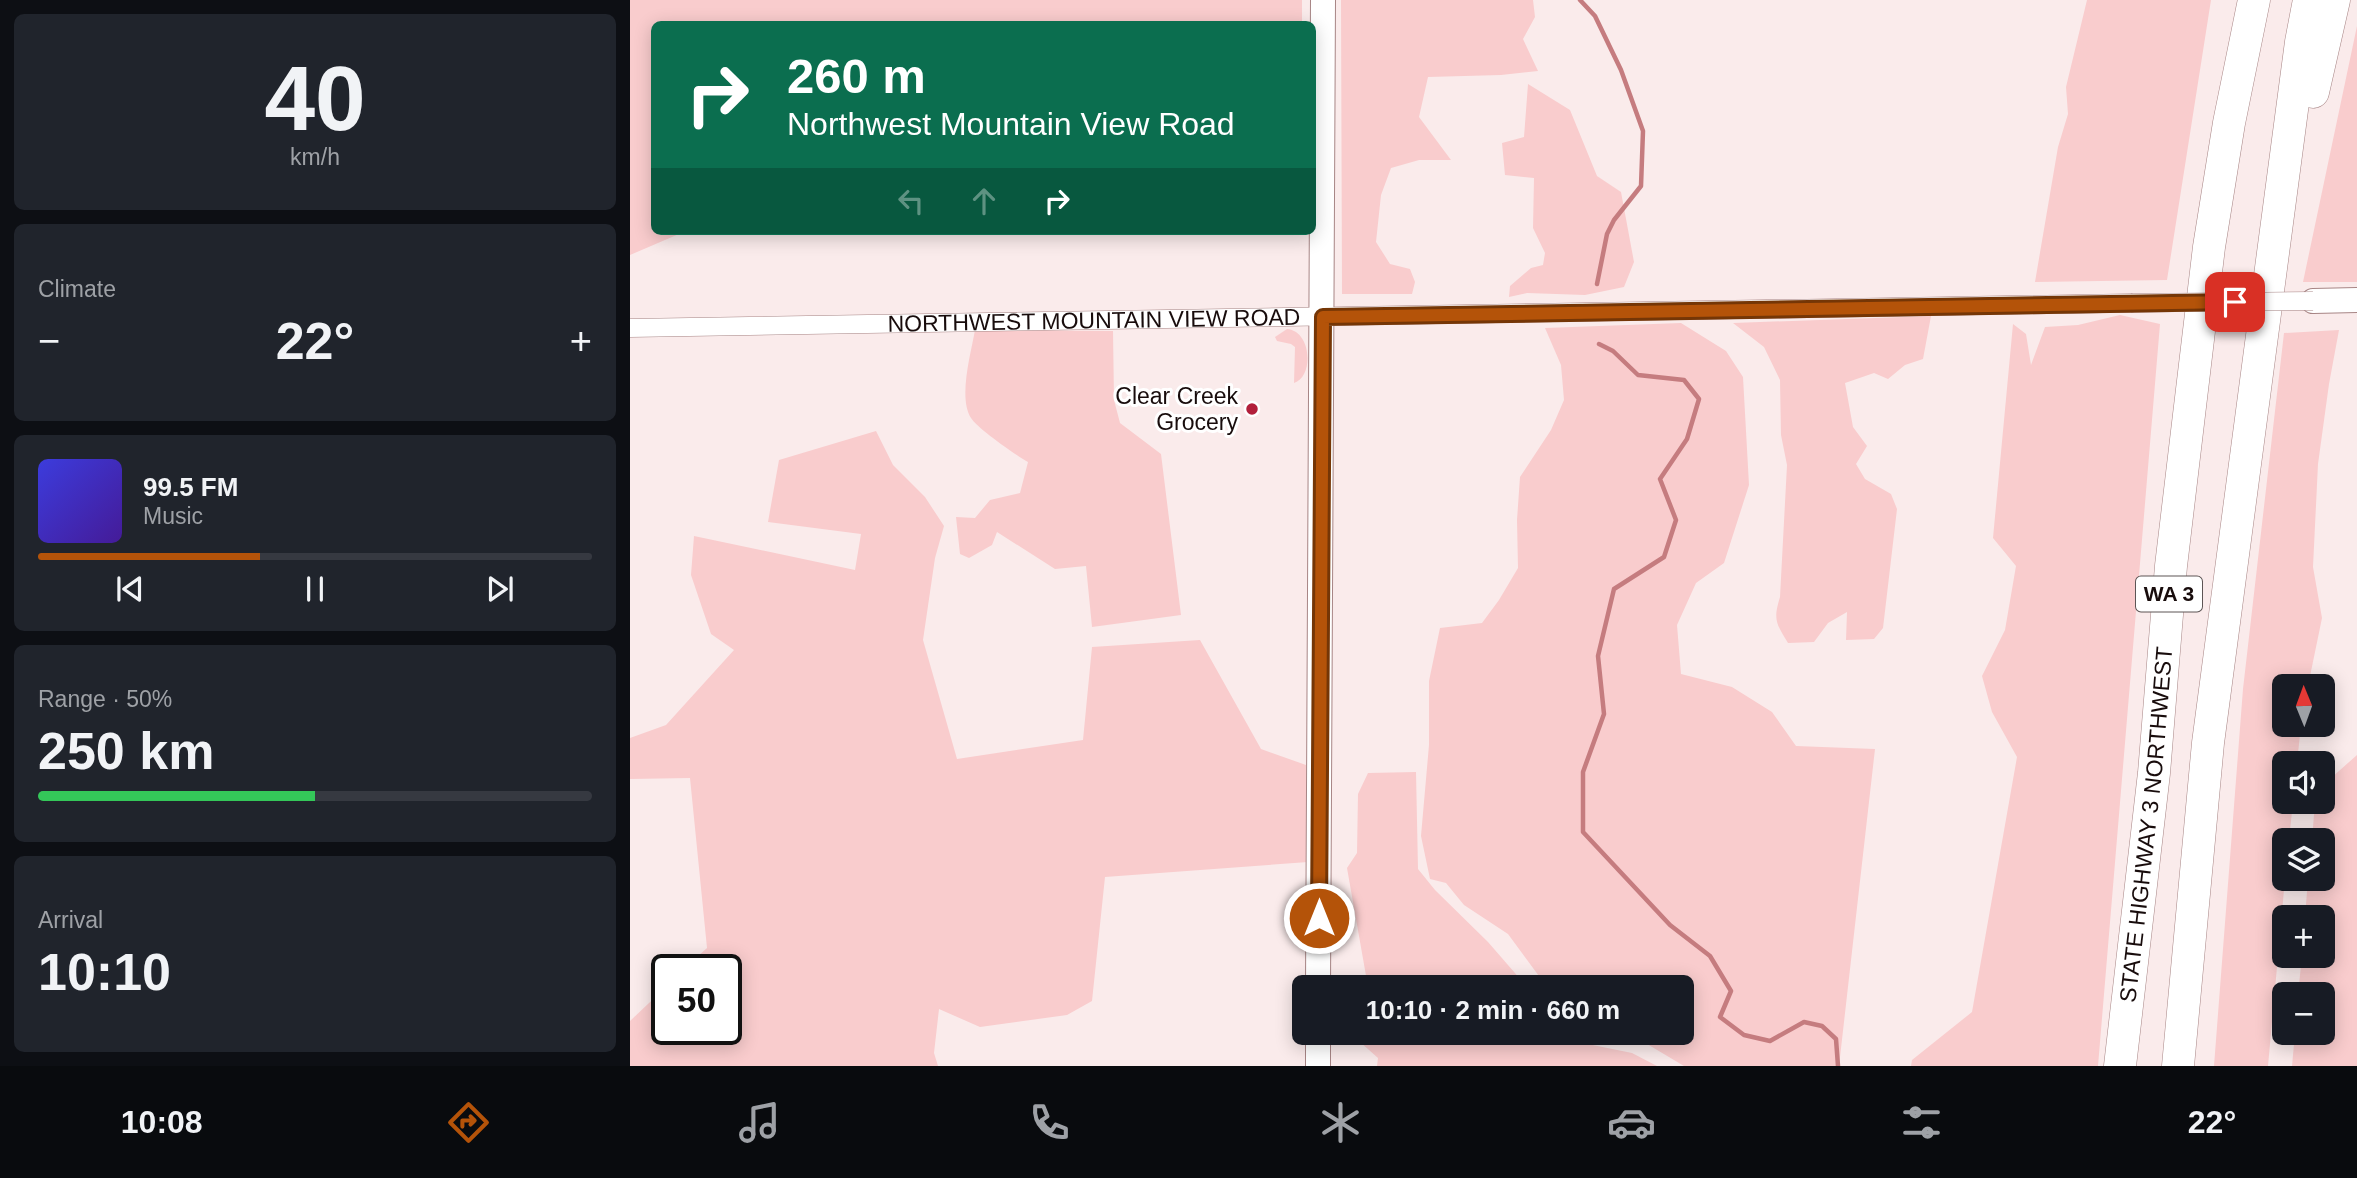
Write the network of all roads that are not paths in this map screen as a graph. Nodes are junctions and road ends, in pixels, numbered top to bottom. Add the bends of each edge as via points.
1 (1323, 0) edge
2 (2247, 0) edge
3 (2254, 0) edge
4 (2309, 0) edge
5 (2334, 0) edge
6 (2229, 123) junction
7 (2269, 284) junction
8 (2357, 300) edge
9 (2313, 301) joint
10 (1323, 317) junction
11 (630, 328) edge
12 (1318, 975) edge
13 (1318, 1045) edge
14 (1318, 1066) edge
15 (2120, 1066) edge
16 (2178, 1066) edge

1 - 10 main road
2 - 6 highway
3 - 6 highway, STATE HIGHWAY 3 NORTHWEST / WA 3
4 - 7 highway, WA 3
5 - 7 highway
6 - 15 highway, STATE HIGHWAY 3 NORTHWEST / WA 3 via 2194,362
7 - 16 highway, WA 3 via 2208,743
8 - 9 main road, NORTHWEST MOUNTAIN VIEW ROAD
9 - 10 street, NORTHWEST MOUNTAIN VIEW ROAD, bridge
10 - 11 street, NORTHWEST MOUNTAIN VIEW ROAD
10 - 12 main road
13 - 14 main road

